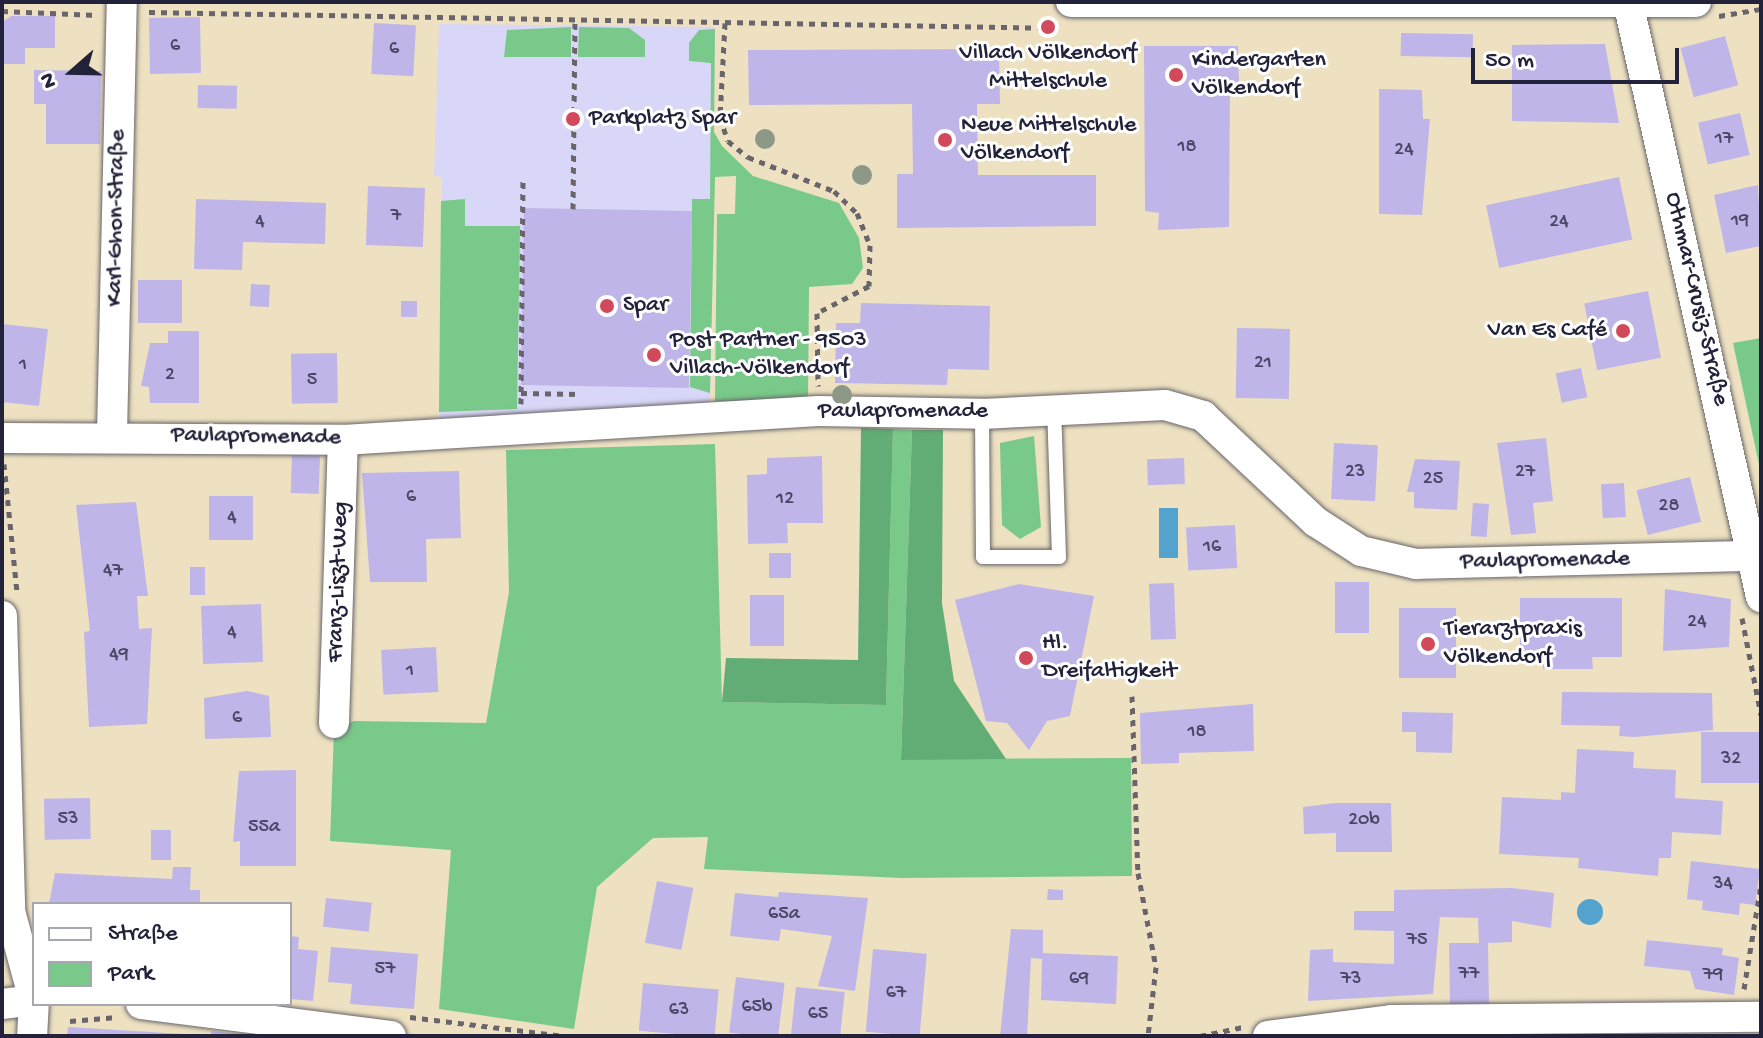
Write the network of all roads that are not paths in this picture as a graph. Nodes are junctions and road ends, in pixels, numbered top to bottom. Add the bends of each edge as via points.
1 (1696, 2) edge
2 (1628, 4) edge
3 (118, 11) edge
4 (1067, 15) edge
5 (1054, 410) junction
6 (982, 414) junction
7 (112, 434) junction
8 (2, 438) edge
9 (343, 440) junction
10 (1751, 556) junction
11 (1750, 602) edge
12 (2, 616) edge
13 (334, 723) dead end
14 (32, 993) edge
15 (32, 1000) edge
16 (2, 1004) edge
17 (34, 1006) edge
18 (164, 1006) edge
19 (1761, 1017) edge
20 (391, 1026) edge
21 (32, 1036) edge
22 (1268, 1036) edge

1 - 2 street
2 - 4 street
2 - 10 street, Othmar-Crusiz-Straße
3 - 7 street, Karl-Ghon-Straße
5 - 6 street, Paulapromenade
5 - 6 lane via 1059,557 983,557
5 - 10 street, Paulapromenade via 1165,405 1203,416 1316,522 1361,551 1416,564
6 - 9 street, Paulapromenade via 818,411
7 - 8 street, Paulapromenade
7 - 9 street, Paulapromenade
9 - 13 street, Franz-Liszt-Weg
10 - 11 street, Othmar-Crusiz-Straße
12 - 14 street via 10,911
15 - 16 street
17 - 21 street
18 - 20 street
19 - 22 street via 1391,1020

